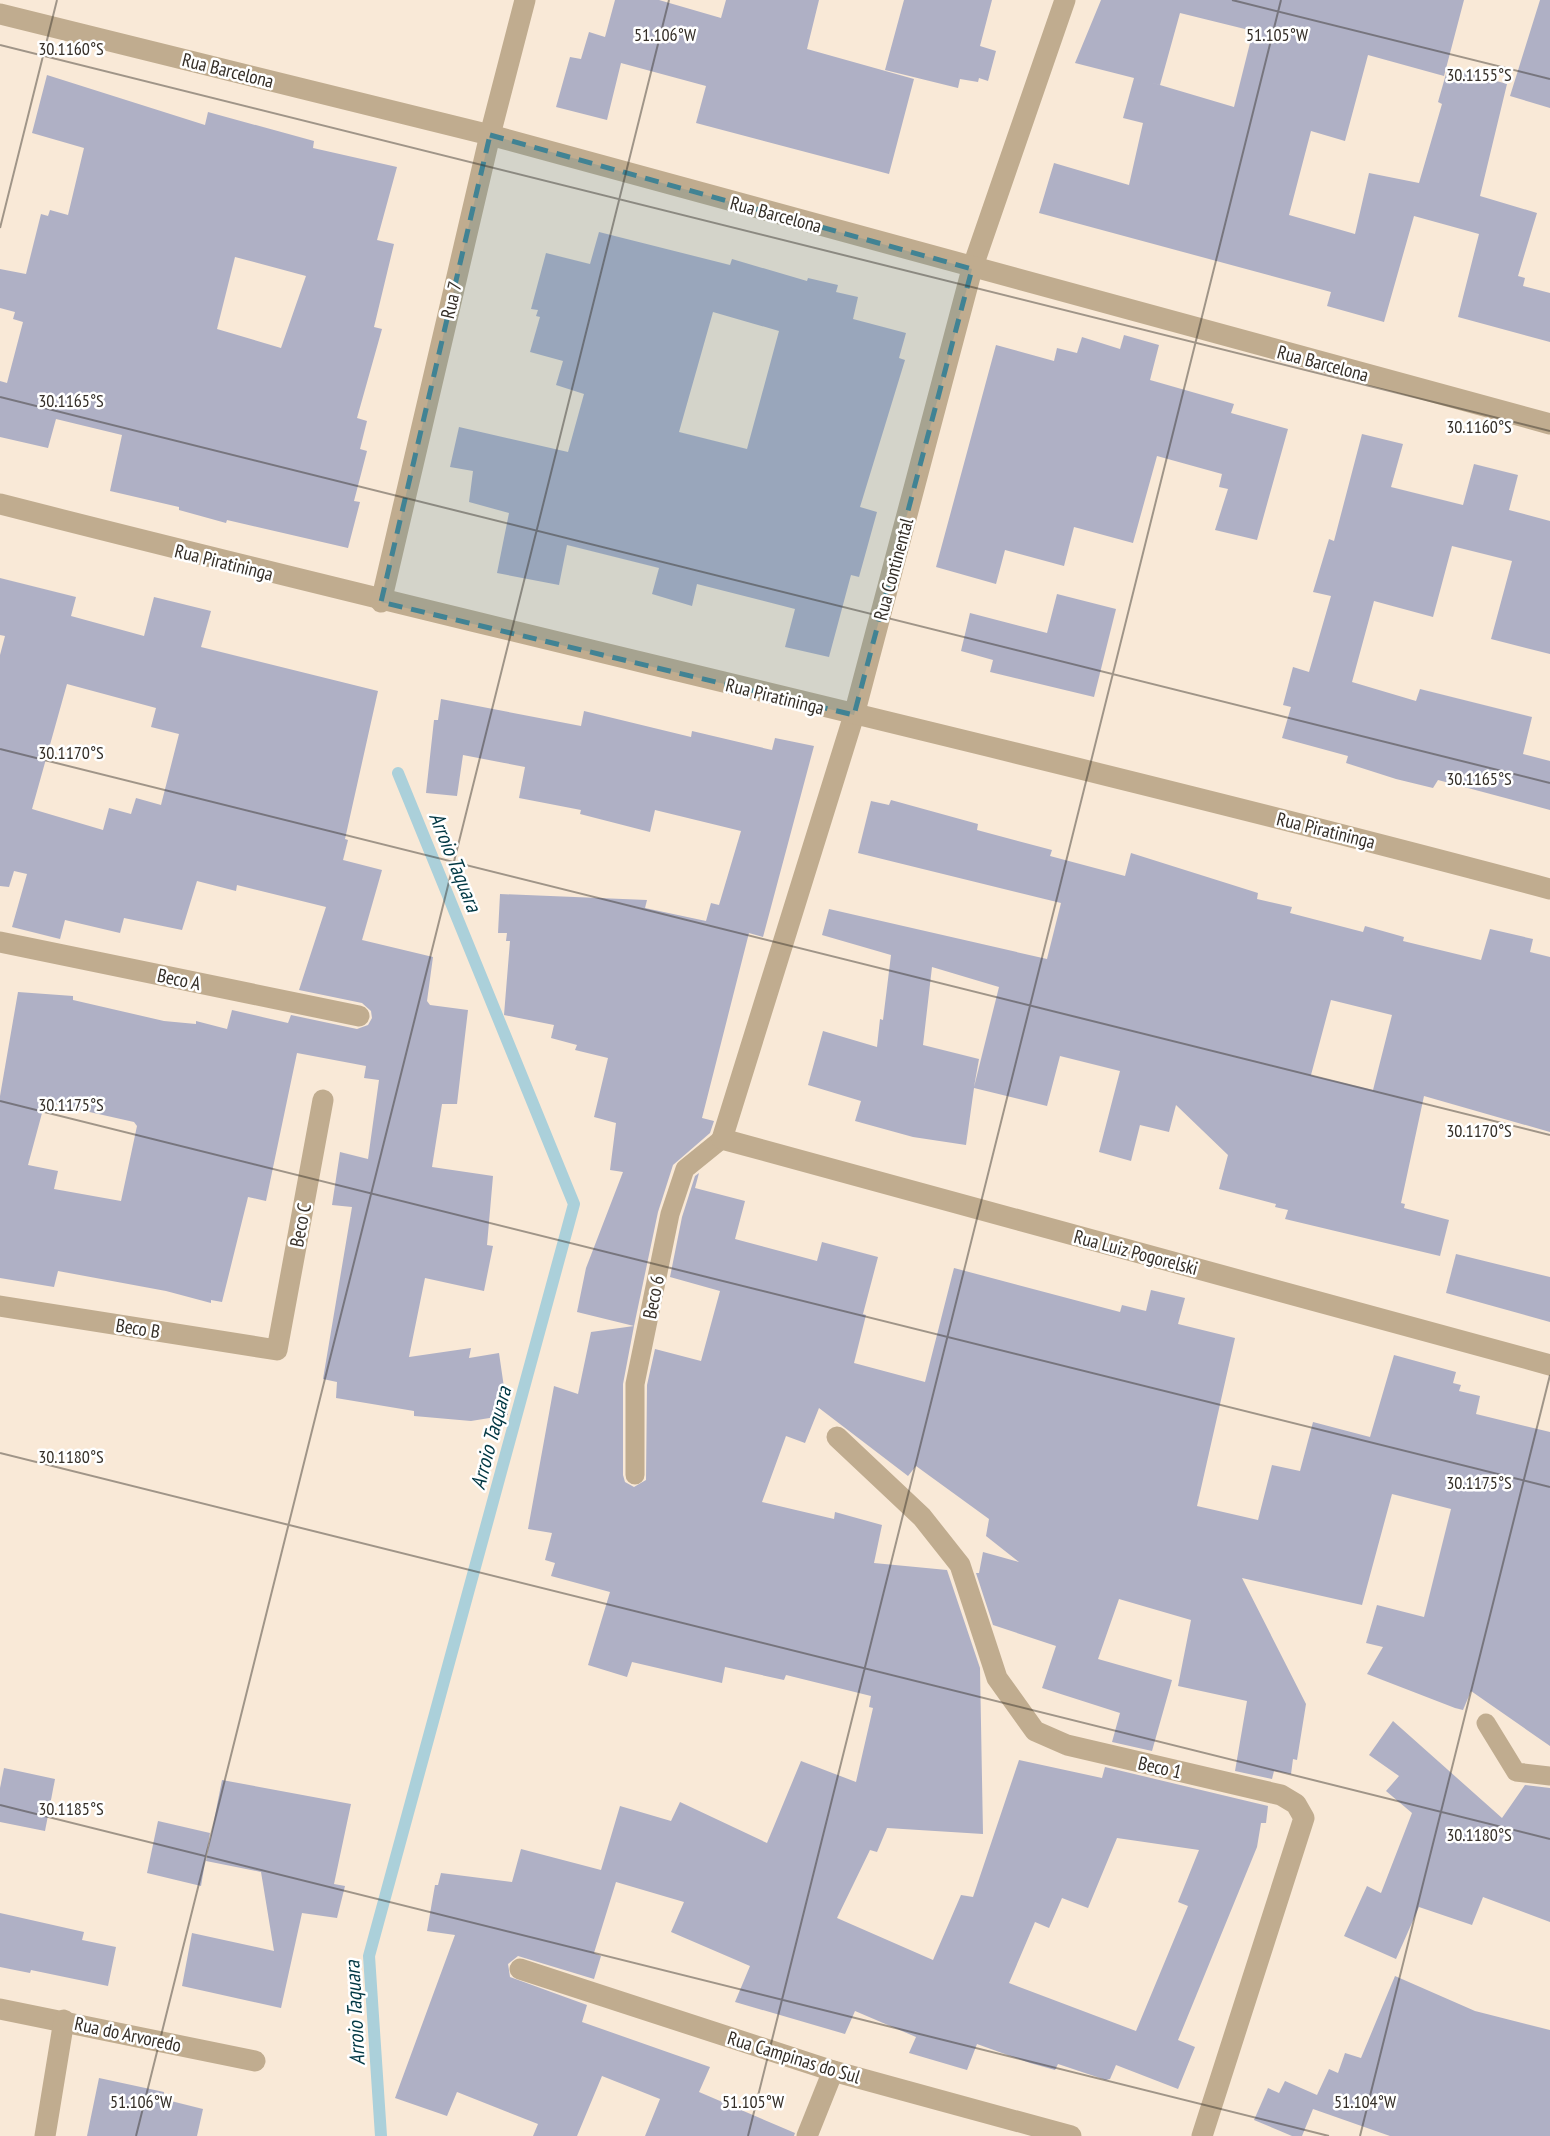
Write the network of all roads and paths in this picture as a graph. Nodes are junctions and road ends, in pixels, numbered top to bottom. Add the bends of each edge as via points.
1 (525, 0) edge
2 (1065, 0) edge
3 (0, 14) edge
4 (490, 135) junction
5 (972, 269) junction
6 (1550, 424) edge
7 (0, 504) edge
8 (381, 601) junction
9 (854, 715) junction
10 (1550, 889) edge
11 (0, 942) edge
12 (359, 1016) dead end
13 (323, 1100) dead end
14 (722, 1139) junction
15 (0, 1306) edge
16 (277, 1350) joint
17 (1550, 1365) edge
18 (837, 1437) dead end
19 (635, 1475) dead end
20 (1486, 1723) dead end
21 (1550, 1776) edge
22 (520, 1969) dead end
23 (0, 2009) edge
24 (64, 2020) junction
25 (255, 2061) dead end
26 (833, 2071) junction
27 (45, 2136) edge
28 (807, 2136) edge
29 (1070, 2136) edge
30 (1202, 2136) edge

1 - 4 street, Rua 7
2 - 5 street, Rua Continental
3 - 4 street, Rua Barcelona
4 - 5 street, Rua Barcelona
4 - 8 street, Rua 7
5 - 6 street, Rua Barcelona
5 - 9 street, Rua Continental
7 - 8 street, Rua Piratininga
8 - 9 street, Rua Piratininga
9 - 10 street, Rua Piratininga
9 - 14 street, Rua Continental
11 - 12 street, Beco A
13 - 16 street, Beco C
14 - 17 street, Rua Luiz Pogorelski
14 - 19 lane, Beco 6 via 685,1169 670,1214 635,1384
15 - 16 street, Beco B
18 - 30 street, Beco 1 via 922,1517 960,1565 997,1678 1035,1731 1067,1745 1281,1795 1296,1804 1304,1818
20 - 21 lane via 1516,1772
22 - 26 street, Rua Campinas do Sul
23 - 24 street, Rua do Arvoredo
24 - 25 street, Rua do Arvoredo
24 - 27 street
26 - 28 street
26 - 29 street, Rua Campinas do Sul

